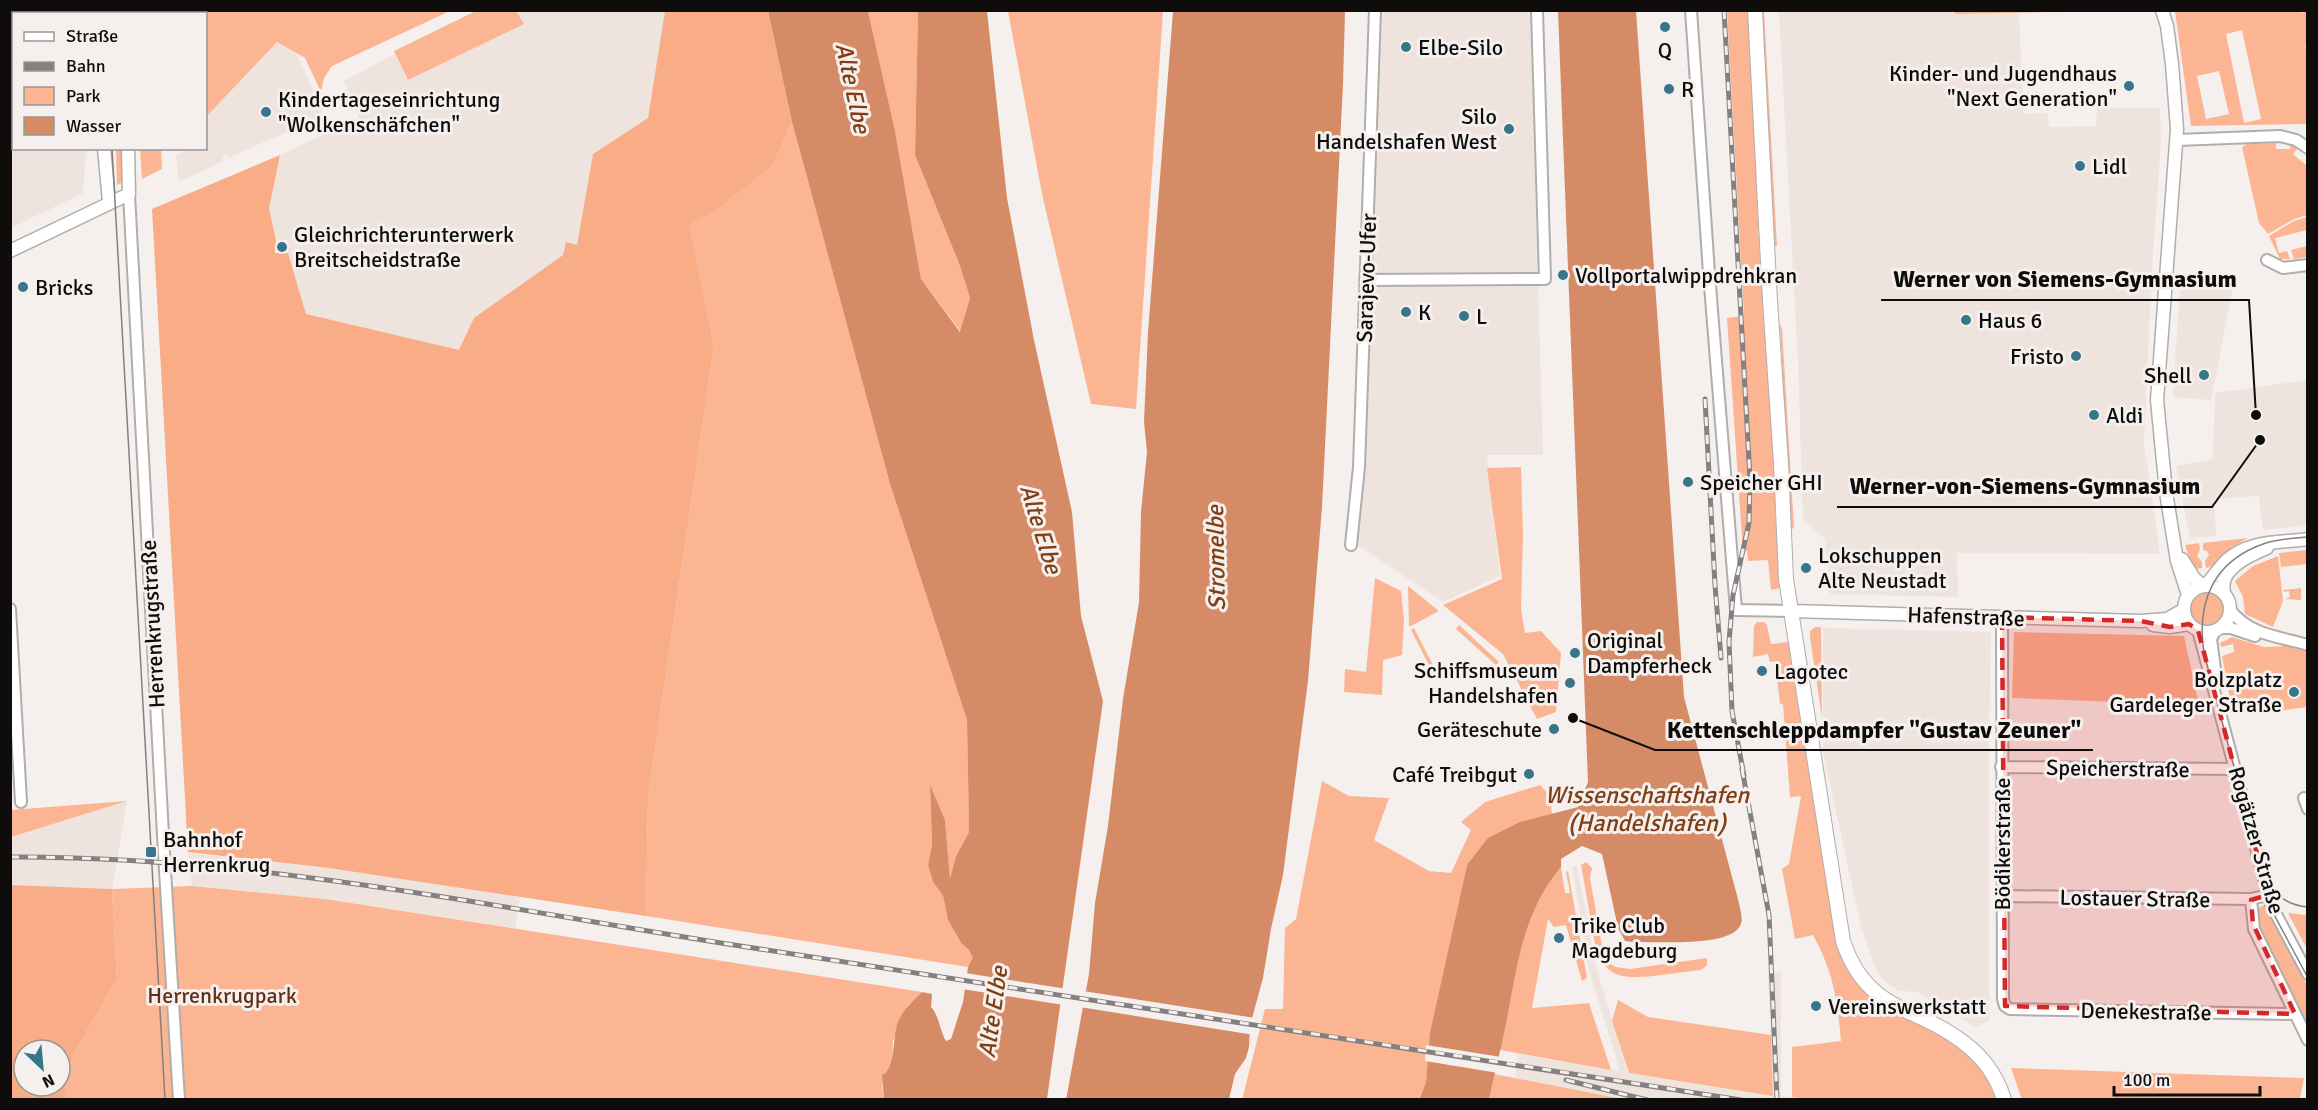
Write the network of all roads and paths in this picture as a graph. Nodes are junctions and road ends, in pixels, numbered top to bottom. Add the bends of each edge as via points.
1 (1375, 10) edge
2 (1537, 10) edge
3 (1691, 10) edge
4 (1755, 10) edge
5 (2162, 10) edge
6 (2177, 140) junction
7 (2307, 148) edge
8 (104, 150) edge
9 (128, 150) edge
10 (129, 194) junction
11 (109, 202) junction
12 (10, 251) edge
13 (2267, 260) dead end
14 (2307, 265) edge
15 (1365, 280) junction
16 (2307, 539) edge
17 (2286, 542) junction
18 (2175, 544) junction
19 (1352, 545) dead end
20 (2204, 586) junction
21 (2224, 592) junction
22 (2188, 595) junction
23 (10, 609) edge
24 (2184, 610) junction
25 (2230, 610) junction
26 (1791, 611) junction
27 (2002, 617) junction
28 (2141, 621) junction
29 (2193, 627) junction
30 (2217, 629) junction
31 (2274, 638) junction
32 (2307, 645) edge
33 (2218, 701) junction
34 (2001, 767) junction
35 (2236, 769) junction
36 (2304, 798) dead end
37 (21, 802) dead end
38 (2307, 809) edge
39 (2268, 895) junction
40 (2002, 896) junction
41 (2251, 899) junction
42 (2307, 974) edge
43 (2003, 999) joint
44 (2295, 1014) junction
45 (2307, 1040) edge
46 (179, 1100) edge
47 (2004, 1100) edge

1 - 15 street, Sarajevo-Ufer
2 - 15 street via 1545,279
3 - 26 street via 1736,610
4 - 26 main road via 1786,579
5 - 6 street via 2172,64
6 - 7 street via 2280,136
6 - 18 street via 2157,388 2164,480
8 - 11 street
9 - 10 street, Herrenkrugstraße
10 - 11 street
10 - 46 street, Herrenkrugstraße
11 - 12 street
13 - 14 street via 2283,268
15 - 19 street, Sarajevo-Ufer via 1359,467
16 - 17 street
17 - 20 street via 2256,544 2242,550 2227,560
17 - 21 street via 2240,562 2226,576
18 - 20 street via 2187,568
18 - 22 street
20 - 21 street
20 - 22 street
21 - 25 street
22 - 24 street
23 - 37 street
24 - 28 street, Hafenstraße via 2167,619
24 - 29 street
25 - 30 street via 2227,621
25 - 31 street via 2248,627
26 - 27 street, Hafenstraße
26 - 47 main road via 1832,880 1850,958 1879,995 1969,1045 1991,1070
27 - 28 street, Hafenstraße
27 - 34 street, Bödikerstraße
28 - 29 street, Hafenstraße via 2157,626
29 - 30 street via 2205,632
29 - 33 street, Rogätzer Straße
30 - 31 street via 2231,628
30 - 33 street, Rogätzer Straße via 2211,639
31 - 32 street
33 - 35 street, Rogätzer Straße
34 - 35 street, Speicherstraße
34 - 40 street, Bödikerstraße
35 - 39 street, Rogätzer Straße
36 - 38 street
39 - 41 street, Lostauer Straße
39 - 42 street, Rogätzer Straße
40 - 41 street, Lostauer Straße
40 - 43 street, Bödikerstraße
41 - 44 street, Rogätzer Straße via 2254,929
43 - 44 street, Denekestraße via 2010,1009
44 - 45 street, Rogätzer Straße

